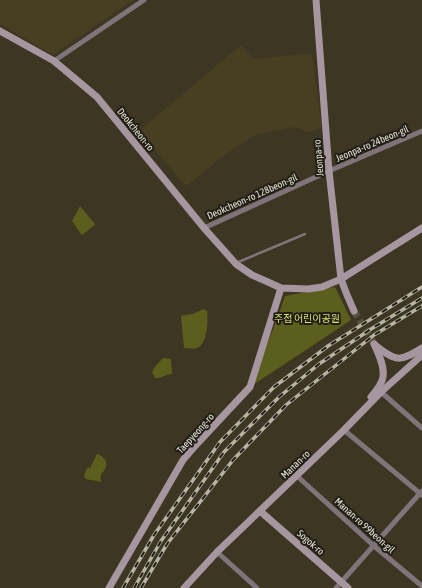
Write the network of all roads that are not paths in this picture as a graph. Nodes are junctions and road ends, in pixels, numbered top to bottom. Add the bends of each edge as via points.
1 (144, 0) edge
2 (316, 0) edge
3 (0, 31) edge
4 (54, 62) junction
5 (422, 131) edge
6 (329, 171) junction
7 (204, 228) junction
8 (422, 228) edge
9 (305, 234) dead end
10 (236, 264) junction
11 (341, 279) junction
12 (281, 288) junction
13 (354, 311) tunnel mouth
14 (422, 348) edge
15 (422, 355) edge
16 (381, 392) junction
17 (364, 410) junction
18 (422, 428) edge
19 (344, 430) junction
20 (297, 476) junction
21 (421, 493) edge
22 (260, 511) junction
23 (374, 546) junction
24 (217, 552) junction
25 (341, 582) junction
26 (422, 586) edge
27 (109, 588) edge
28 (184, 588) edge
29 (257, 588) edge
30 (336, 588) edge
31 (348, 588) edge

1 - 4 street
2 - 6 street, Jeonpa-ro
3 - 4 street, Deokcheon-ro
4 - 7 street, Deokcheon-ro via 97,96
5 - 6 street, Jeonpa-ro 24beon-gil
6 - 7 street, Deokcheon-ro 128beon-gil
6 - 11 street, Jeonpa-ro
7 - 10 street, Deokcheon-ro
8 - 11 street, Deokcheon-ro
9 - 10 lane
10 - 12 street, Deokcheon-ro
11 - 12 street, Deokcheon-ro via 322,287
11 - 13 street, Jeonpa-ro
12 - 27 street, Taepyeong-ro via 250,388 183,460
14 - 17 street via 409,356 395,358 374,344 380,358 383,378
15 - 16 street, Manan-ro
16 - 17 street, Manan-ro
16 - 18 street
17 - 19 street, Manan-ro
19 - 20 street, Manan-ro
19 - 21 street
20 - 22 street, Manan-ro
20 - 23 street, Manan-ro 99beon-gil
21 - 23 street
22 - 24 street, Manan-ro
22 - 25 street, Sogok-ro
23 - 25 street
23 - 26 street, Manan-ro 99beon-gil
24 - 28 street, Manan-ro
24 - 29 street
25 - 30 street
25 - 31 street, Sogok-ro

